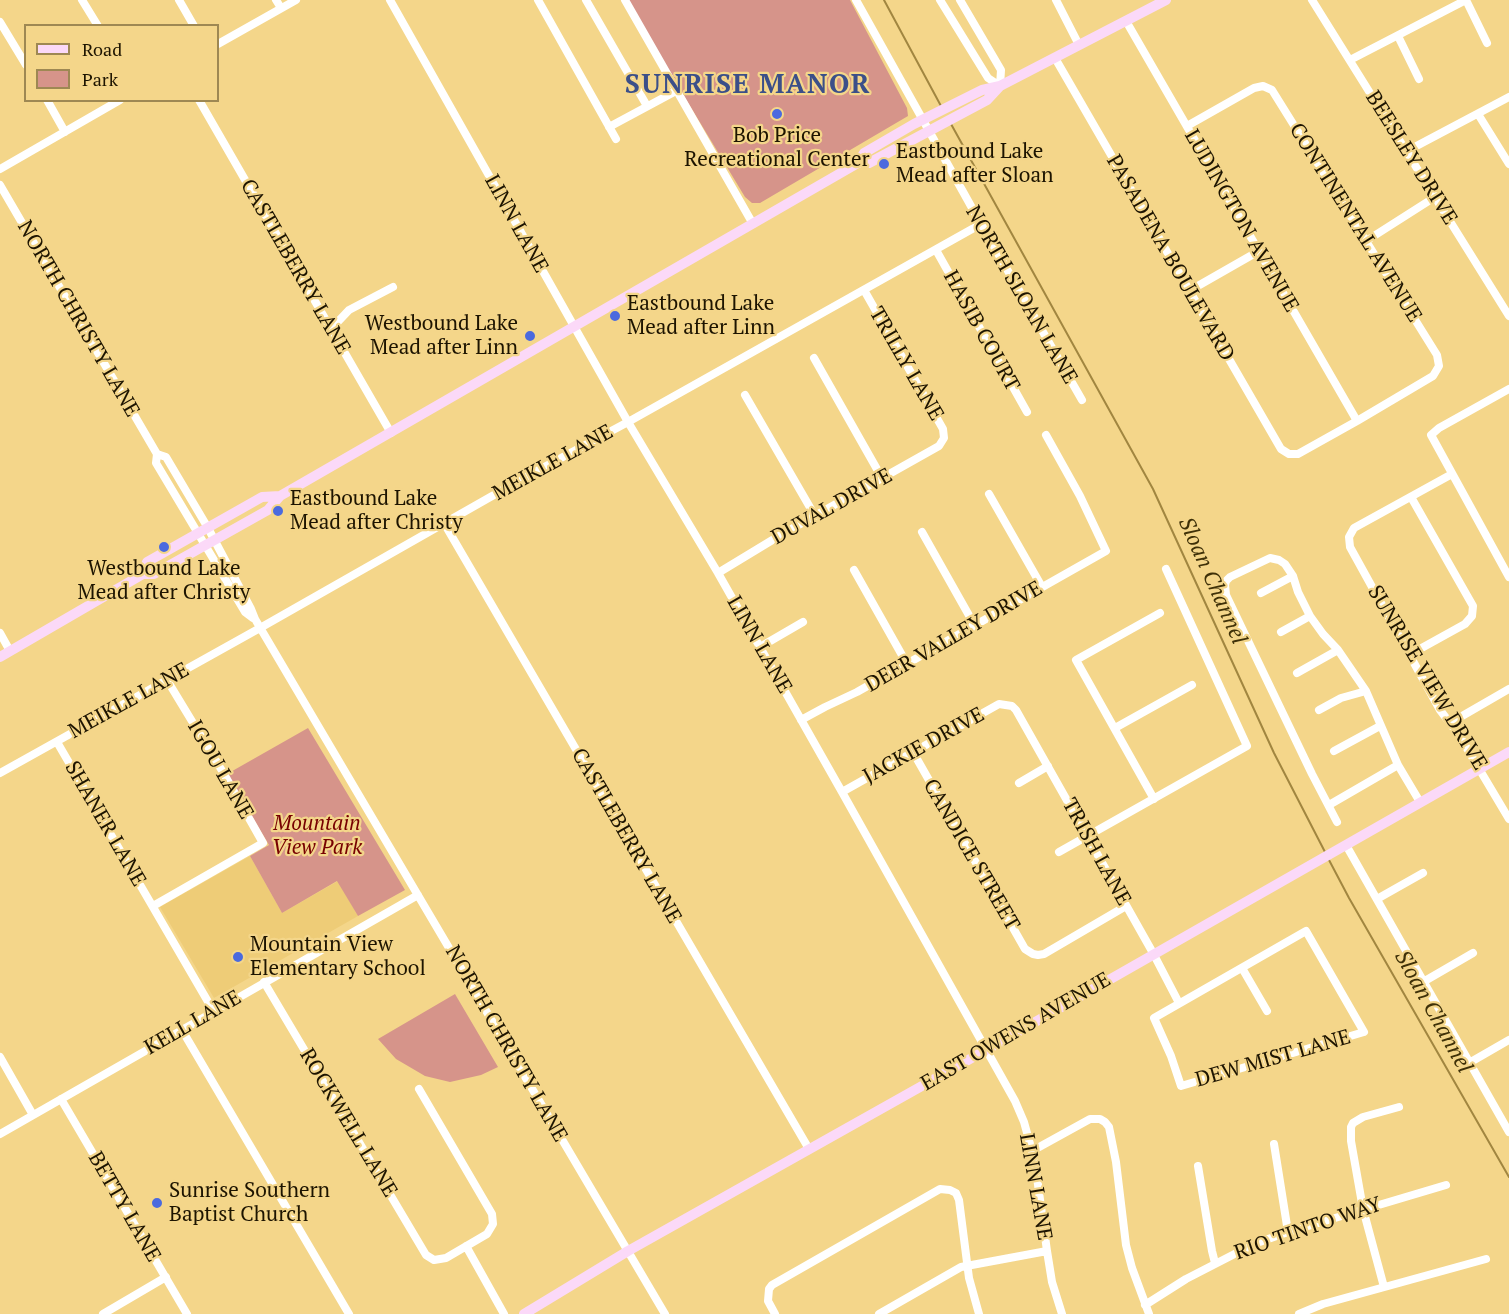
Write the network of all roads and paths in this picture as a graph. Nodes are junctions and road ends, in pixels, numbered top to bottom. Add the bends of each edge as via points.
1 (82, 0) edge
2 (179, 0) edge
3 (276, 0) edge
4 (296, 0) edge
5 (390, 0) edge
6 (538, 0) edge
7 (586, 0) edge
8 (625, 0) edge
9 (856, 0) edge
10 (940, 0) edge
11 (960, 0) edge
12 (1056, 0) edge
13 (1166, 0) edge
14 (1312, 0) edge
15 (1466, 0) edge
16 (281, 8) junction
17 (1126, 21) junction
18 (0, 22) edge
19 (97, 24) edge
20 (193, 24) edge
21 (1398, 36) junction
22 (1487, 43) dead end
23 (219, 44) edge
24 (1079, 45) junction
25 (1055, 58) junction
26 (1350, 60) junction
27 (24, 62) edge
28 (1419, 79) dead end
29 (1000, 86) junction
30 (676, 91) junction
31 (1509, 97) edge
32 (48, 102) edge
33 (117, 102) edge
34 (200, 102) edge
35 (647, 106) junction
36 (1478, 114) junction
37 (922, 120) junction
38 (936, 120) junction
39 (1187, 126) junction
40 (609, 127) junction
41 (928, 130) junction
42 (65, 132) junction
43 (616, 139) dead end
44 (1407, 151) junction
45 (858, 163) junction
46 (1509, 165) edge
47 (0, 169) edge
48 (0, 185) edge
49 (1435, 198) junction
50 (753, 224) junction
51 (981, 224) junction
52 (1366, 241) junction
53 (936, 250) junction
54 (1258, 250) junction
55 (393, 287) dead end
56 (864, 290) junction
57 (1189, 291) junction
58 (1509, 316) edge
59 (574, 327) junction
60 (331, 329) junction
61 (814, 358) dead end
62 (1509, 389) edge
63 (745, 396) dead end
64 (1082, 400) dead end
65 (1027, 412) dead end
66 (1357, 421) junction
67 (628, 422) junction
68 (391, 433) junction
69 (1046, 435) dead end
70 (944, 438) joint
71 (1452, 474) junction
72 (882, 478) junction
73 (989, 494) dead end
74 (280, 495) junction
75 (1411, 496) junction
76 (814, 516) junction
77 (444, 523) junction
78 (203, 531) junction
79 (922, 532) dead end
80 (210, 543) junction
81 (1166, 569) dead end
82 (854, 570) dead end
83 (718, 573) junction
84 (143, 574) junction
85 (1293, 576) junction
86 (1509, 577) edge
87 (1042, 587) junction
88 (1261, 593) dead end
89 (1160, 613) dead end
90 (1310, 616) junction
91 (803, 622) dead end
92 (975, 626) junction
93 (260, 628) junction
94 (1281, 632) dead end
95 (0, 633) edge
96 (760, 647) junction
97 (1338, 650) junction
98 (5, 654) edge
99 (1409, 655) junction
100 (907, 664) junction
101 (1297, 673) dead end
102 (167, 680) junction
103 (1192, 685) dead end
104 (1509, 689) edge
105 (1366, 691) junction
106 (1008, 704) joint
107 (1318, 710) dead end
108 (801, 720) junction
109 (1450, 723) junction
110 (1380, 726) junction
111 (1115, 728) junction
112 (57, 742) junction
113 (1334, 751) dead end
114 (913, 752) junction
115 (1509, 752) edge
116 (1398, 765) junction
117 (1048, 766) junction
118 (1480, 768) junction
119 (0, 773) edge
120 (1019, 783) dead end
121 (842, 792) junction
122 (1154, 799) junction
123 (1420, 802) junction
124 (1329, 805) junction
125 (1509, 819) edge
126 (1337, 822) dead end
127 (1087, 837) junction
128 (1346, 844) junction
129 (1059, 852) dead end
130 (1423, 873) dead end
131 (418, 895) junction
132 (1377, 899) junction
133 (153, 906) junction
134 (1126, 906) junction
135 (1473, 953) dead end
136 (1153, 954) junction
137 (1242, 968) junction
138 (264, 982) junction
139 (1423, 982) junction
140 (1179, 1003) junction
141 (1267, 1011) dead end
142 (214, 1012) junction
143 (182, 1030) junction
144 (1509, 1040) edge
145 (986, 1050) junction
146 (0, 1057) edge
147 (1469, 1063) junction
148 (419, 1089) dead end
149 (61, 1099) junction
150 (1399, 1107) dead end
151 (33, 1115) junction
152 (1509, 1132) edge
153 (0, 1134) edge
154 (1274, 1144) dead end
155 (809, 1149) junction
156 (1032, 1151) junction
157 (1198, 1166) dead end
158 (1446, 1185) dead end
159 (1363, 1209) junction
160 (1288, 1232) junction
161 (466, 1246) junction
162 (628, 1251) junction
163 (1047, 1251) junction
164 (1486, 1258) dead end
165 (1215, 1263) junction
166 (968, 1265) junction
167 (166, 1277) junction
168 (1384, 1287) junction
169 (1323, 1304) junction
170 (1145, 1305) junction
171 (103, 1314) edge
172 (187, 1314) edge
173 (349, 1314) edge
174 (504, 1314) edge
175 (524, 1314) edge
176 (665, 1314) edge
177 (775, 1314) edge
178 (879, 1314) edge
179 (979, 1314) edge
180 (1062, 1314) edge
181 (1149, 1314) edge
182 (1299, 1314) edge
183 (1326, 1314) edge

1 - 19 street
2 - 20 street
3 - 16 street
4 - 16 street
5 - 59 street, LINN LANE
6 - 40 street
7 - 35 street
8 - 30 street
9 - 37 street, NORTH SLOAN LANE
10 - 29 street via 988,78
11 - 29 street via 1001,70
12 - 24 street
13 - 17 main road
14 - 26 street, BEESLEY DRIVE
15 - 21 street
15 - 22 street
16 - 23 street
17 - 24 main road
17 - 39 street, LUDINGTON AVENUE
18 - 27 street
21 - 26 street
21 - 28 street
24 - 25 main road
25 - 29 main road
25 - 57 street, PASADENA BOULEVARD
26 - 44 street, BEESLEY DRIVE
29 - 38 main road via 982,90
30 - 35 street
30 - 50 street
31 - 36 street
32 - 42 street
33 - 42 street
34 - 60 street, CASTLEBERRY LANE
35 - 40 street
36 - 44 street
36 - 46 street
37 - 38 main road
37 - 41 street, NORTH SLOAN LANE
37 - 45 main road via 864,153
38 - 41 main road
39 - 52 street, CONTINENTAL AVENUE via 1254,88 1272,90
39 - 54 street, LUDINGTON AVENUE
40 - 43 street
41 - 45 main road via 869,163
41 - 51 street, NORTH SLOAN LANE
42 - 47 street
44 - 49 street, BEESLEY DRIVE
45 - 50 main road
48 - 78 street, NORTH CHRISTY LANE via 157,454 165,457
49 - 52 street
49 - 58 street, BEESLEY DRIVE
50 - 59 main road
51 - 53 street, MEIKLE LANE
51 - 64 street, NORTH SLOAN LANE
52 - 66 street, CONTINENTAL AVENUE via 1437,355 1438,366 1432,376
53 - 56 street, MEIKLE LANE
53 - 65 street, HASIB COURT
54 - 57 street
54 - 66 street, LUDINGTON AVENUE
55 - 60 street via 349,310
56 - 67 street, MEIKLE LANE
56 - 70 street, TRILLY LANE via 943,429
57 - 66 street, PASADENA BOULEVARD via 1281,449 1298,454
59 - 67 street, LINN LANE
59 - 68 main road
60 - 68 street, CASTLEBERRY LANE
61 - 72 street
62 - 71 street via 1431,435
63 - 76 street
67 - 77 street, MEIKLE LANE
67 - 83 street, LINN LANE
68 - 74 main road
69 - 87 street, DEER VALLEY DRIVE via 1106,551
70 - 72 street, DUVAL DRIVE via 939,446
71 - 75 street
71 - 86 street
72 - 76 street, DUVAL DRIVE
73 - 87 street
74 - 78 main road via 262,497
74 - 80 main road via 268,510
75 - 99 street, SUNRISE VIEW DRIVE via 1354,528 1348,537
75 - 99 street via 1473,606 1472,616 1465,624
76 - 83 street, DUVAL DRIVE
77 - 93 street, MEIKLE LANE
77 - 155 street, CASTLEBERRY LANE
78 - 80 street, NORTH CHRISTY LANE
78 - 84 main road via 147,562
79 - 92 street
80 - 84 main road via 154,574
80 - 93 street, NORTH CHRISTY LANE
81 - 122 street via 1247,746
82 - 100 street
83 - 96 street, LINN LANE
84 - 98 main road
85 - 88 street
85 - 90 street
85 - 124 street via 1285,564 1270,558 1226,581 1226,595
87 - 92 street, DEER VALLEY DRIVE
89 - 111 street via 1076,660
90 - 94 street
90 - 97 street
91 - 96 street
92 - 100 street, DEER VALLEY DRIVE
93 - 102 street, MEIKLE LANE
93 - 131 street, NORTH CHRISTY LANE
95 - 98 street
96 - 108 street, LINN LANE
97 - 101 street
97 - 105 street
99 - 109 street, SUNRISE VIEW DRIVE
100 - 108 street, DEER VALLEY DRIVE
102 - 112 street, MEIKLE LANE
102 - 133 street, IGOU LANE via 263,843
103 - 111 street
104 - 109 street
105 - 107 street
105 - 110 street
106 - 114 street, JACKIE DRIVE via 999,704
106 - 117 street, TRISH LANE via 1016,710
108 - 121 street, LINN LANE
109 - 118 street, SUNRISE VIEW DRIVE
110 - 113 street
110 - 116 street
111 - 122 street
112 - 119 street, MEIKLE LANE
112 - 133 street, SHANER LANE
114 - 121 street, JACKIE DRIVE
114 - 134 street, CANDICE STREET via 1025,949 1044,954
115 - 118 main road, EAST OWENS AVENUE
116 - 123 street
116 - 124 street
117 - 120 street
117 - 127 street, TRISH LANE
118 - 123 main road, EAST OWENS AVENUE
118 - 125 street, SUNRISE VIEW DRIVE
121 - 145 street, LINN LANE
122 - 127 street
123 - 128 main road, EAST OWENS AVENUE
124 - 126 street
127 - 129 street
127 - 134 street, TRISH LANE
128 - 132 street
128 - 136 main road, EAST OWENS AVENUE
130 - 132 street
131 - 138 street, KELL LANE
131 - 162 street, NORTH CHRISTY LANE
132 - 139 street
133 - 142 street, SHANER LANE
134 - 136 street, TRISH LANE
135 - 139 street
136 - 140 street, TRISH LANE
136 - 145 main road, EAST OWENS AVENUE
137 - 140 street
137 - 140 street, DEW MIST LANE via 1306,931 1364,1032 1181,1086 1154,1018
137 - 141 street
138 - 142 street, KELL LANE
138 - 161 street, ROCKWELL LANE via 426,1254 435,1260 446,1258
139 - 147 street
142 - 143 street, KELL LANE
143 - 149 street, KELL LANE
143 - 173 street
144 - 147 street
145 - 155 main road, EAST OWENS AVENUE
145 - 156 street, LINN LANE via 1015,1101
146 - 151 street
147 - 152 street
148 - 161 street via 492,1214 493,1224 487,1234
149 - 151 street, KELL LANE
149 - 167 street, BETTY LANE
150 - 159 street via 1363,1116 1351,1127
151 - 153 street, KELL LANE
154 - 160 street
155 - 162 main road, EAST OWENS AVENUE
156 - 163 street, LINN LANE
156 - 170 street via 1090,1119 1100,1119 1109,1127 1126,1245
157 - 165 street
158 - 159 street, RIO TINTO WAY
159 - 160 street, RIO TINTO WAY
159 - 168 street
160 - 165 street, RIO TINTO WAY
161 - 174 street
162 - 175 main road, EAST OWENS AVENUE
162 - 176 street, NORTH CHRISTY LANE
163 - 166 street
163 - 180 street, LINN LANE
164 - 168 street
165 - 170 street, RIO TINTO WAY
166 - 177 street via 959,1200 956,1193 940,1189 772,1285 768,1301
166 - 178 street
166 - 179 street
167 - 171 street
167 - 172 street, BETTY LANE
168 - 169 street
169 - 182 street
169 - 183 street
170 - 181 street

